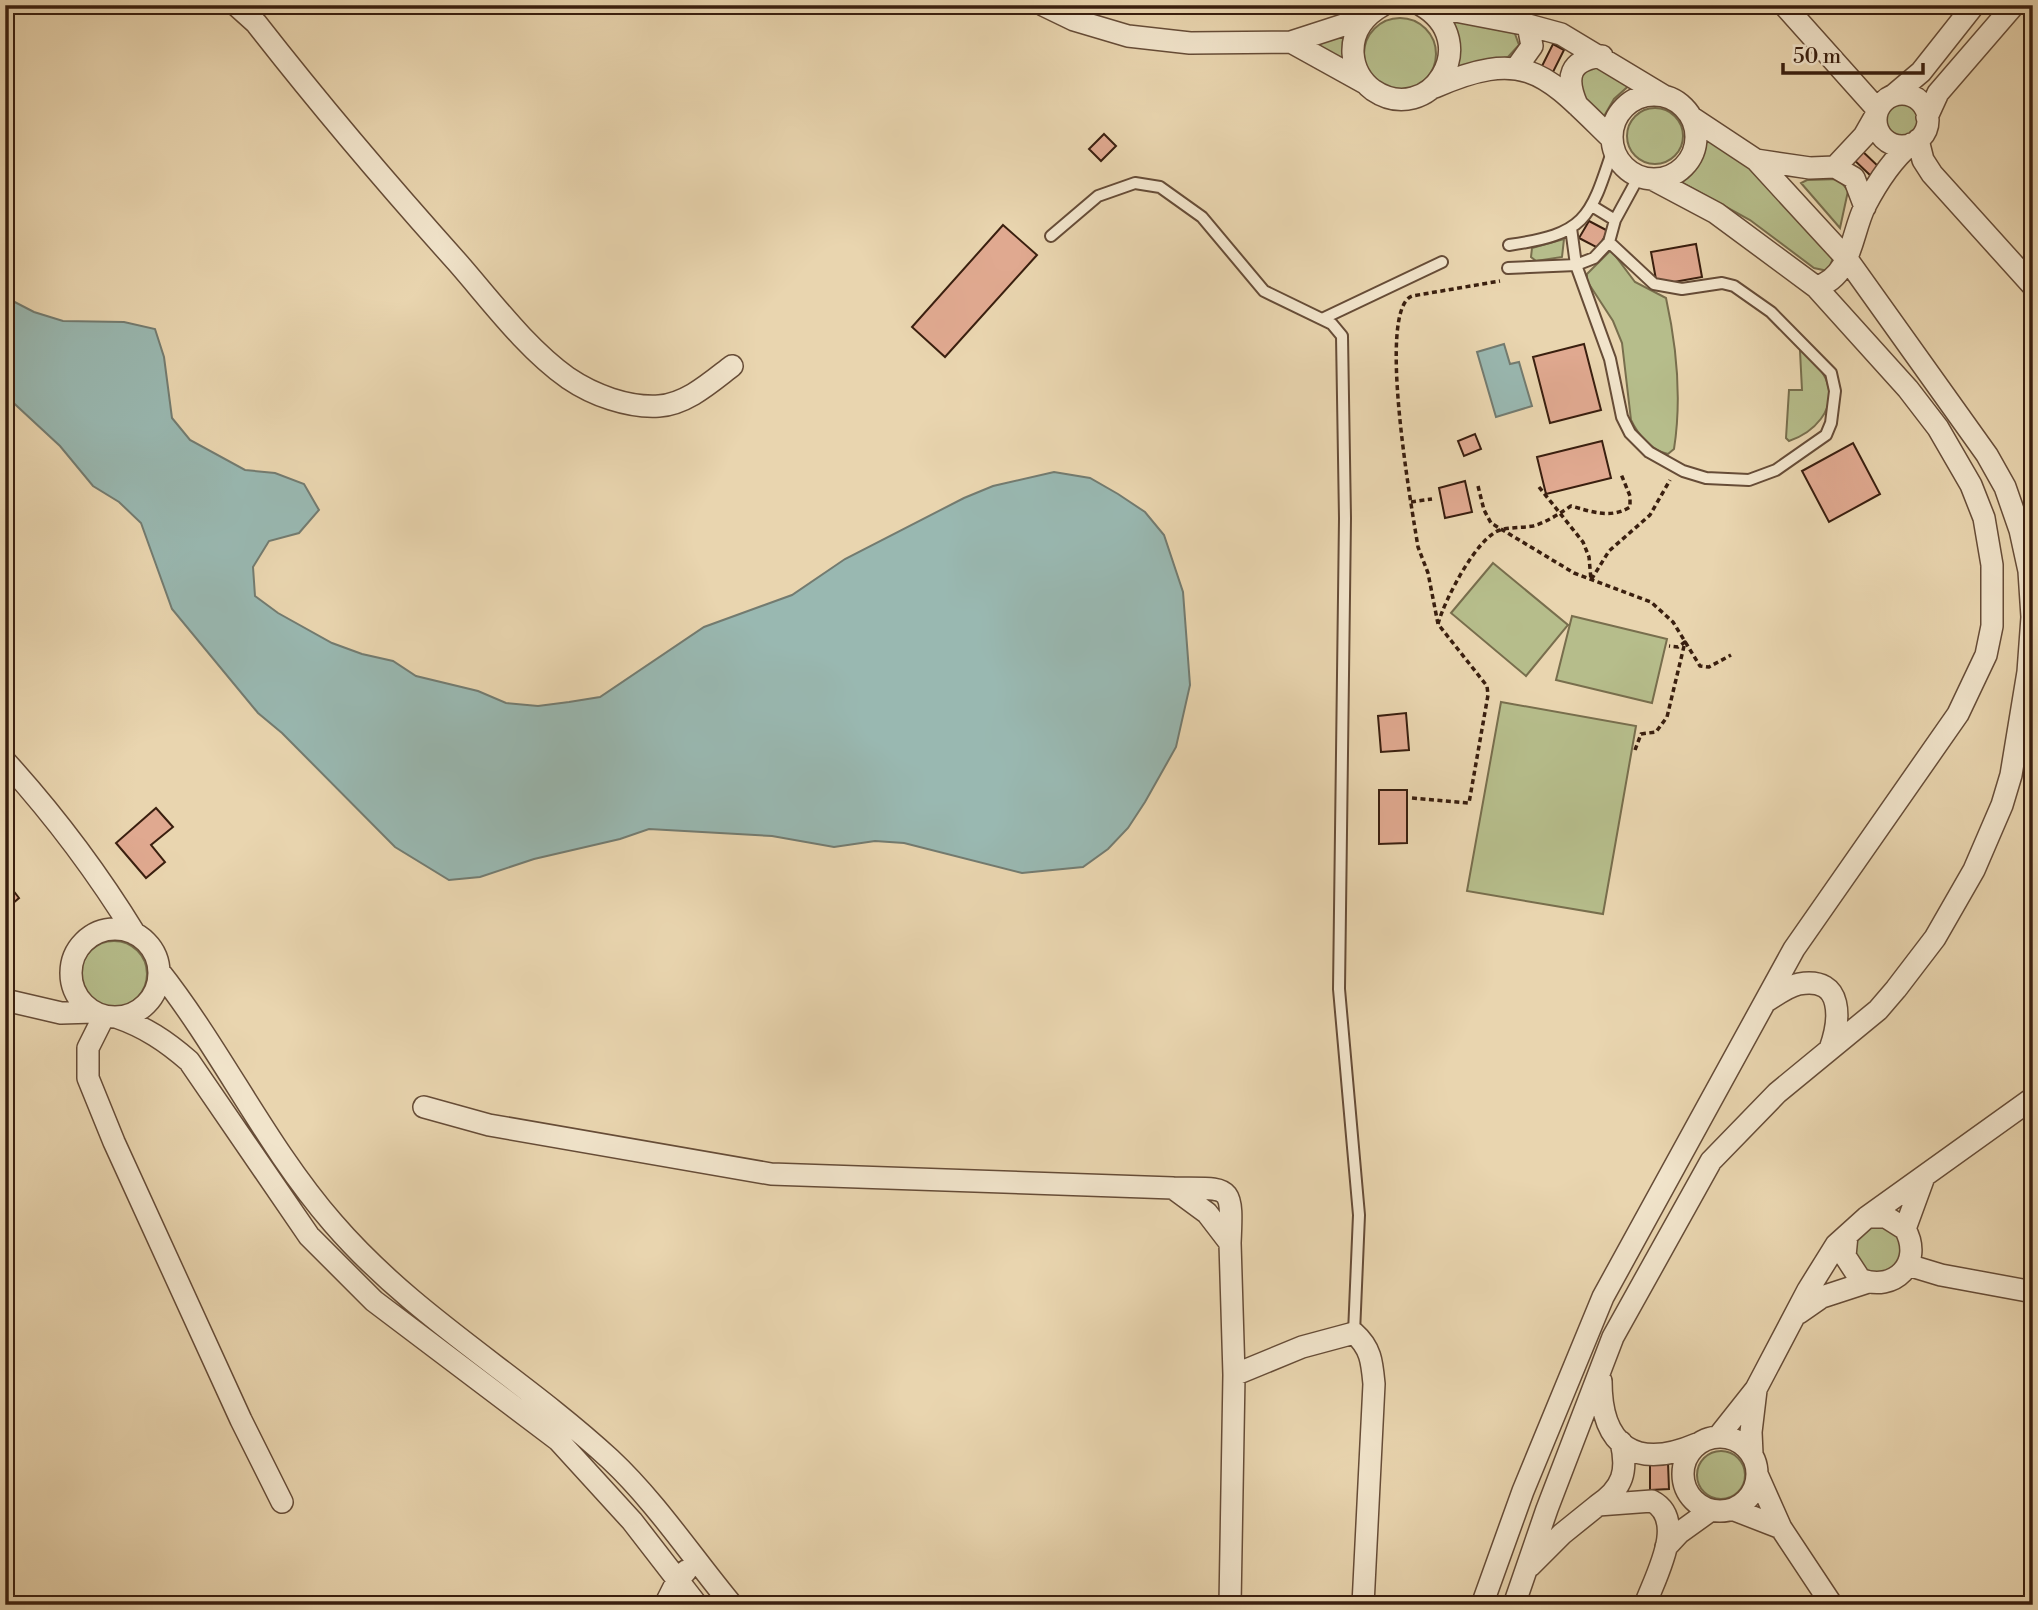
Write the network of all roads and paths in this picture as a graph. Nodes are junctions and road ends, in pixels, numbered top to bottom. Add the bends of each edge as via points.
1 (236, 5) edge
2 (1043, 5) edge
3 (1422, 5) edge
4 (1784, 5) edge
5 (1974, 5) edge
6 (2014, 5) edge
7 (1374, 10) edge
8 (1528, 25) junction
9 (1291, 42) junction
10 (1602, 56) junction
11 (1517, 67) junction
12 (1365, 83) junction
13 (1430, 89) junction
14 (1895, 94) junction
15 (1664, 96) junction
16 (1577, 106) junction
17 (1877, 112) junction
18 (1691, 117) junction
19 (1927, 117) junction
20 (1914, 142) junction
21 (1613, 144) junction
22 (1756, 160) junction
23 (1835, 166) junction
24 (1645, 178) junction
25 (1592, 206) junction
26 (1865, 206) junction
27 (1615, 220) junction
28 (1571, 228) junction
29 (1051, 236) dead end
30 (1609, 243) junction
31 (1509, 245) dead end
32 (1847, 259) junction
33 (1442, 262) dead end
34 (1576, 265) junction
35 (1508, 268) dead end
36 (1504, 280) dead end
37 (2033, 286) edge
38 (1816, 287) junction
39 (1322, 319) junction
40 (732, 366) dead end
41 (1683, 471) junction
42 (1621, 474) dead end
43 (1478, 486) dead end
44 (1539, 487) dead end
45 (1432, 499) dead end
46 (1411, 502) junction
47 (1559, 513) junction
48 (1501, 529) junction
49 (1591, 580) junction
50 (1438, 624) junction
51 (1685, 642) junction
52 (1669, 646) dead end
53 (1731, 655) dead end
54 (1635, 750) dead end
55 (5, 761) edge
56 (1412, 797) dead end
57 (135, 934) junction
58 (159, 971) junction
59 (5, 1000) edge
60 (1764, 1002) junction
61 (105, 1015) junction
62 (1829, 1051) junction
63 (2033, 1098) edge
64 (424, 1107) dead end
65 (1924, 1177) junction
66 (1867, 1217) junction
67 (1905, 1229) junction
68 (1847, 1234) junction
69 (1908, 1265) junction
70 (1868, 1282) junction
71 (2033, 1292) edge
72 (1794, 1317) junction
73 (1354, 1333) junction
74 (1601, 1370) junction
75 (1234, 1375) junction
76 (1756, 1389) junction
77 (1709, 1440) junction
78 (1621, 1442) junction
79 (1754, 1464) junction
80 (1692, 1499) junction
81 (1652, 1501) junction
82 (282, 1502) dead end
83 (1598, 1505) junction
84 (1732, 1508) junction
85 (1711, 1510) junction
86 (1781, 1528) junction
87 (1666, 1547) junction
88 (696, 1560) junction
89 (1526, 1570) junction
90 (677, 1581) junction
91 (665, 1605) edge
92 (697, 1605) edge
93 (732, 1605) edge
94 (1230, 1605) edge
95 (1363, 1605) edge
96 (1482, 1605) edge
97 (1514, 1605) edge
98 (1645, 1605) edge
99 (1832, 1605) edge

1 - 40 street via 466,272 535,349 571,380 604,397 658,406 685,398
2 - 9 street via 1097,28 1142,38 1190,43
3 - 8 street
3 - 13 street via 1438,18 1449,39 1445,73
4 - 17 street
5 - 14 street via 1921,72
6 - 19 street via 1942,88
7 - 9 street
7 - 12 street via 1358,28 1353,51
8 - 10 street via 1561,34
8 - 11 street via 1532,46
9 - 12 street
10 - 15 street
10 - 16 street via 1582,61 1572,73 1570,89
11 - 13 street via 1483,68
11 - 16 street via 1554,85
12 - 13 street via 1398,99
14 - 17 street via 1884,100
14 - 19 street via 1916,98
15 - 18 street via 1675,100
15 - 21 street via 1642,96 1623,108 1613,128
16 - 21 street
17 - 20 street via 1877,128 1885,140 1897,145
17 - 23 street via 1864,136
18 - 22 street
18 - 24 street via 1696,138 1689,159 1673,174
19 - 20 street via 1927,125
20 - 26 street
20 - 37 street via 1931,174
21 - 24 street via 1623,166
21 - 25 lane
22 - 23 street via 1810,168
22 - 32 street
23 - 26 street via 1854,178
24 - 27 lane
24 - 38 street via 1716,214
25 - 27 lane
25 - 28 lane
26 - 32 street
27 - 30 lane
28 - 31 lane via 1554,238
28 - 34 lane
29 - 39 lane via 1098,196 1135,183 1160,187 1202,217 1264,291
30 - 34 lane via 1594,258
30 - 41 lane via 1645,278 1664,288 1722,284 1742,290 1771,312 1834,380 1829,432 1776,470 1731,481
32 - 38 street via 1838,274
32 - 62 street via 1952,403 2005,487 2021,530 2032,617 2011,775 1974,870 1914,967 1878,1010
33 - 39 lane
34 - 35 lane
34 - 41 lane via 1610,359 1622,417 1630,433 1658,458
36 - 46 path via 1412,296 1399,308 1395,370
38 - 60 street via 1908,389 1954,451 1984,518 1993,565 1992,626 1986,655 1958,714 1794,949
39 - 73 lane via 1342,335 1345,518 1339,989 1359,1215
41 - 49 path via 1671,479 1650,515 1609,551
42 - 47 path via 1630,507 1604,515 1572,506
43 - 48 path via 1484,510
44 - 47 path
45 - 46 path
46 - 50 path
47 - 48 path via 1532,526
47 - 49 path via 1583,542
48 - 49 path
48 - 50 path via 1490,535 1458,579
49 - 51 path via 1651,602 1669,616
50 - 56 path via 1487,686 1488,695 1469,803
51 - 52 path
51 - 53 path via 1700,666 1709,667
51 - 54 path via 1667,717 1656,732 1641,734
55 - 57 street via 40,799
57 - 58 street via 151,949
57 - 61 street via 124,930 91,936 72,963 77,996
58 - 61 street via 146,1004 127,1015
58 - 88 street via 190,1011 293,1172 332,1222 431,1318 612,1461
59 - 61 street via 61,1013
60 - 62 street via 1797,984 1814,984 1829,991 1839,1009 1838,1029
60 - 96 street via 1603,1297 1523,1491
61 - 82 street via 88,1048 88,1078 235,1408
61 - 90 street via 149,1030 189,1061 310,1236 374,1301 558,1440 632,1521
62 - 74 street via 1777,1093 1711,1161 1614,1337
63 - 65 street
64 - 75 street via 489,1125 771,1174 1227,1193
65 - 66 street
65 - 67 street
66 - 67 street via 1886,1217
66 - 68 street
67 - 69 street via 1912,1245
68 - 70 street via 1848,1265
68 - 72 street
69 - 70 street via 1888,1283
69 - 71 street
70 - 72 street via 1822,1297
72 - 76 street
73 - 75 street via 1302,1347
73 - 95 street via 1367,1344 1374,1384
74 - 78 street via 1605,1422
74 - 89 street
75 - 94 street
76 - 77 street
76 - 79 street via 1751,1432
77 - 78 street via 1656,1457 1630,1450
77 - 79 street via 1738,1441
77 - 80 street via 1686,1459 1683,1469
78 - 83 street via 1624,1474 1612,1495
79 - 84 street via 1750,1495
79 - 86 street
80 - 81 street
80 - 85 street
81 - 83 street
81 - 87 street via 1667,1517
83 - 89 street
84 - 85 street
84 - 86 street
85 - 87 street
86 - 99 street
87 - 98 street
88 - 90 street
88 - 93 street
89 - 97 street
90 - 91 street
90 - 92 street

